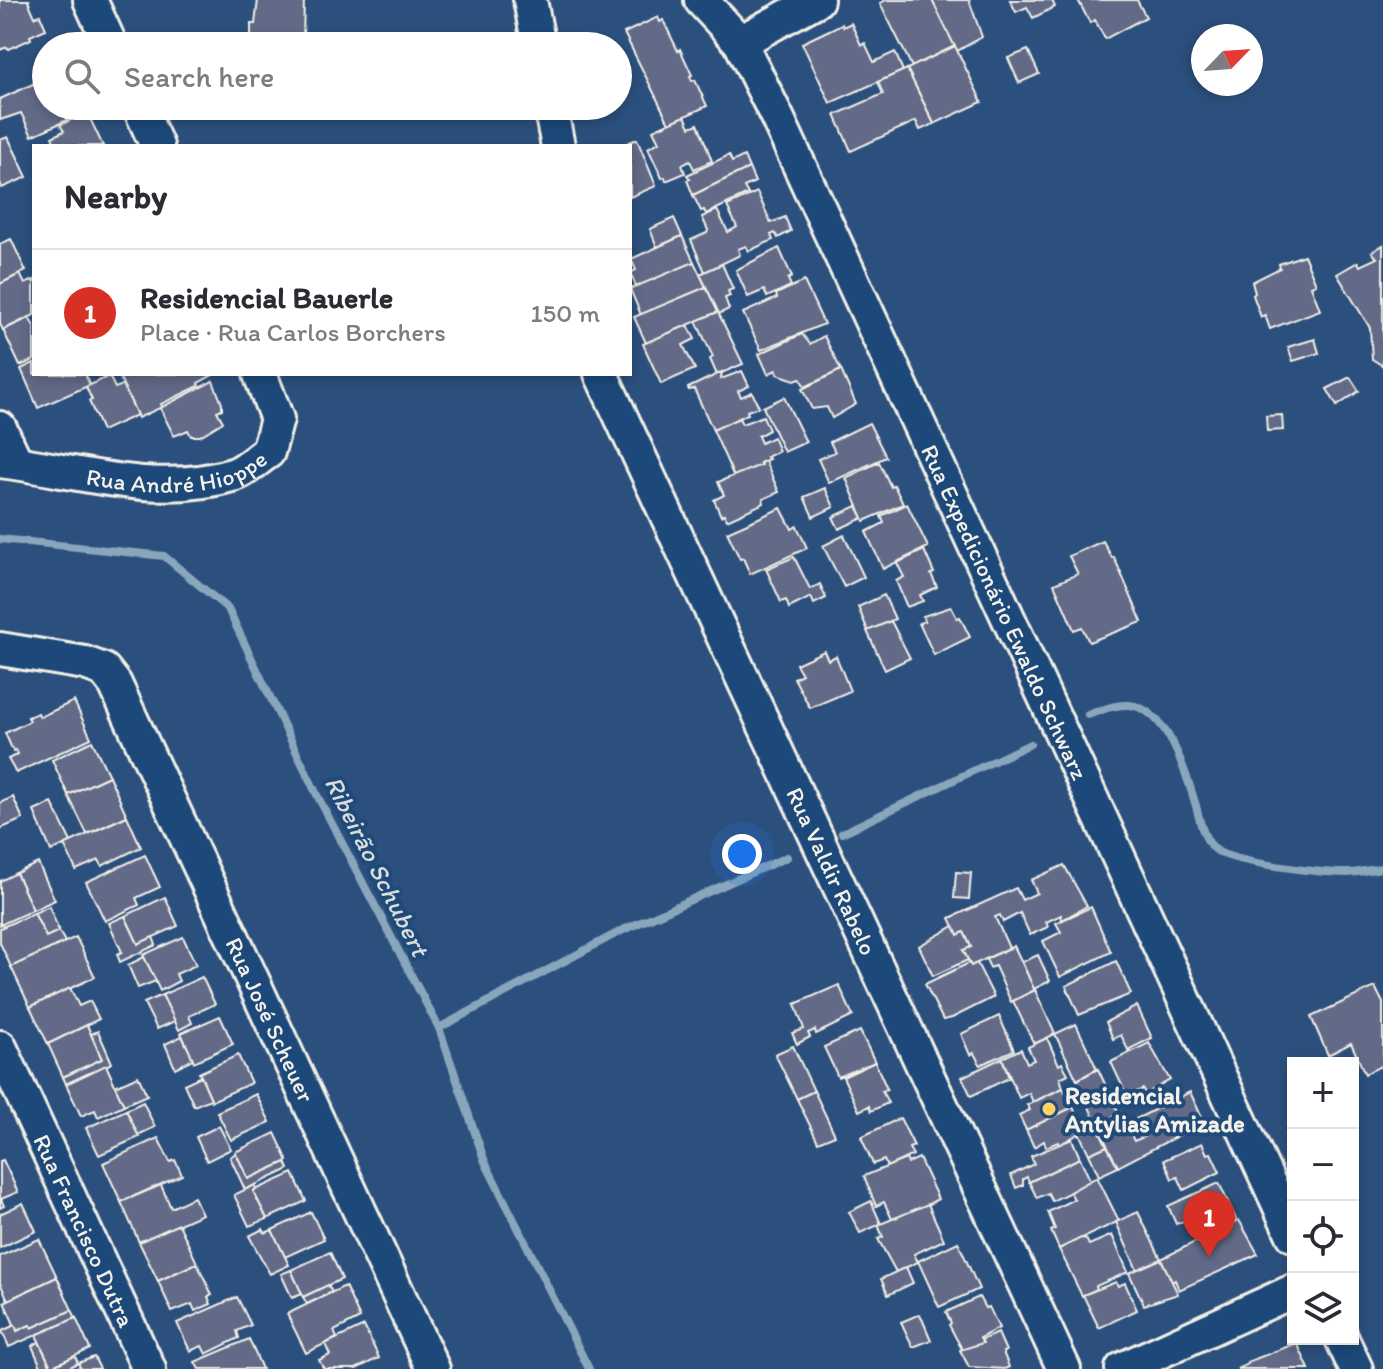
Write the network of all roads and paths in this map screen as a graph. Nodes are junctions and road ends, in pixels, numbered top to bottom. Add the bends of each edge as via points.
1 (90, 0) edge
2 (530, 0) edge
3 (701, 0) edge
4 (817, 0) edge
5 (105, 32) edge
6 (536, 32) edge
7 (740, 42) junction
8 (145, 120) edge
9 (553, 120) edge
10 (156, 144) edge
11 (558, 144) edge
12 (261, 376) edge
13 (602, 376) edge
14 (0, 428) edge
15 (8, 462) edge
16 (0, 649) edge
17 (0, 1047) edge
18 (1287, 1222) edge
19 (1287, 1294) edge
20 (1345, 1345) edge
21 (149, 1369) edge
22 (433, 1369) edge
23 (1064, 1369) edge
24 (1122, 1369) edge
25 (1356, 1369) edge

1 - 5 street
2 - 6 street
3 - 7 street, Rua Expedicionário Ewaldo Schwarz
4 - 7 street
7 - 18 street, Rua Expedicionário Ewaldo Schwarz
8 - 10 street
9 - 11 street
12 - 15 street, Rua André Hioppe via 277,419 268,452 234,475 152,483 82,477
13 - 23 street, Rua Valdir Rabelo
14 - 15 street
16 - 22 street, Rua José Scheuer via 104,670 120,695
17 - 21 street, Rua Francisco Dutra
19 - 24 street
20 - 25 street

